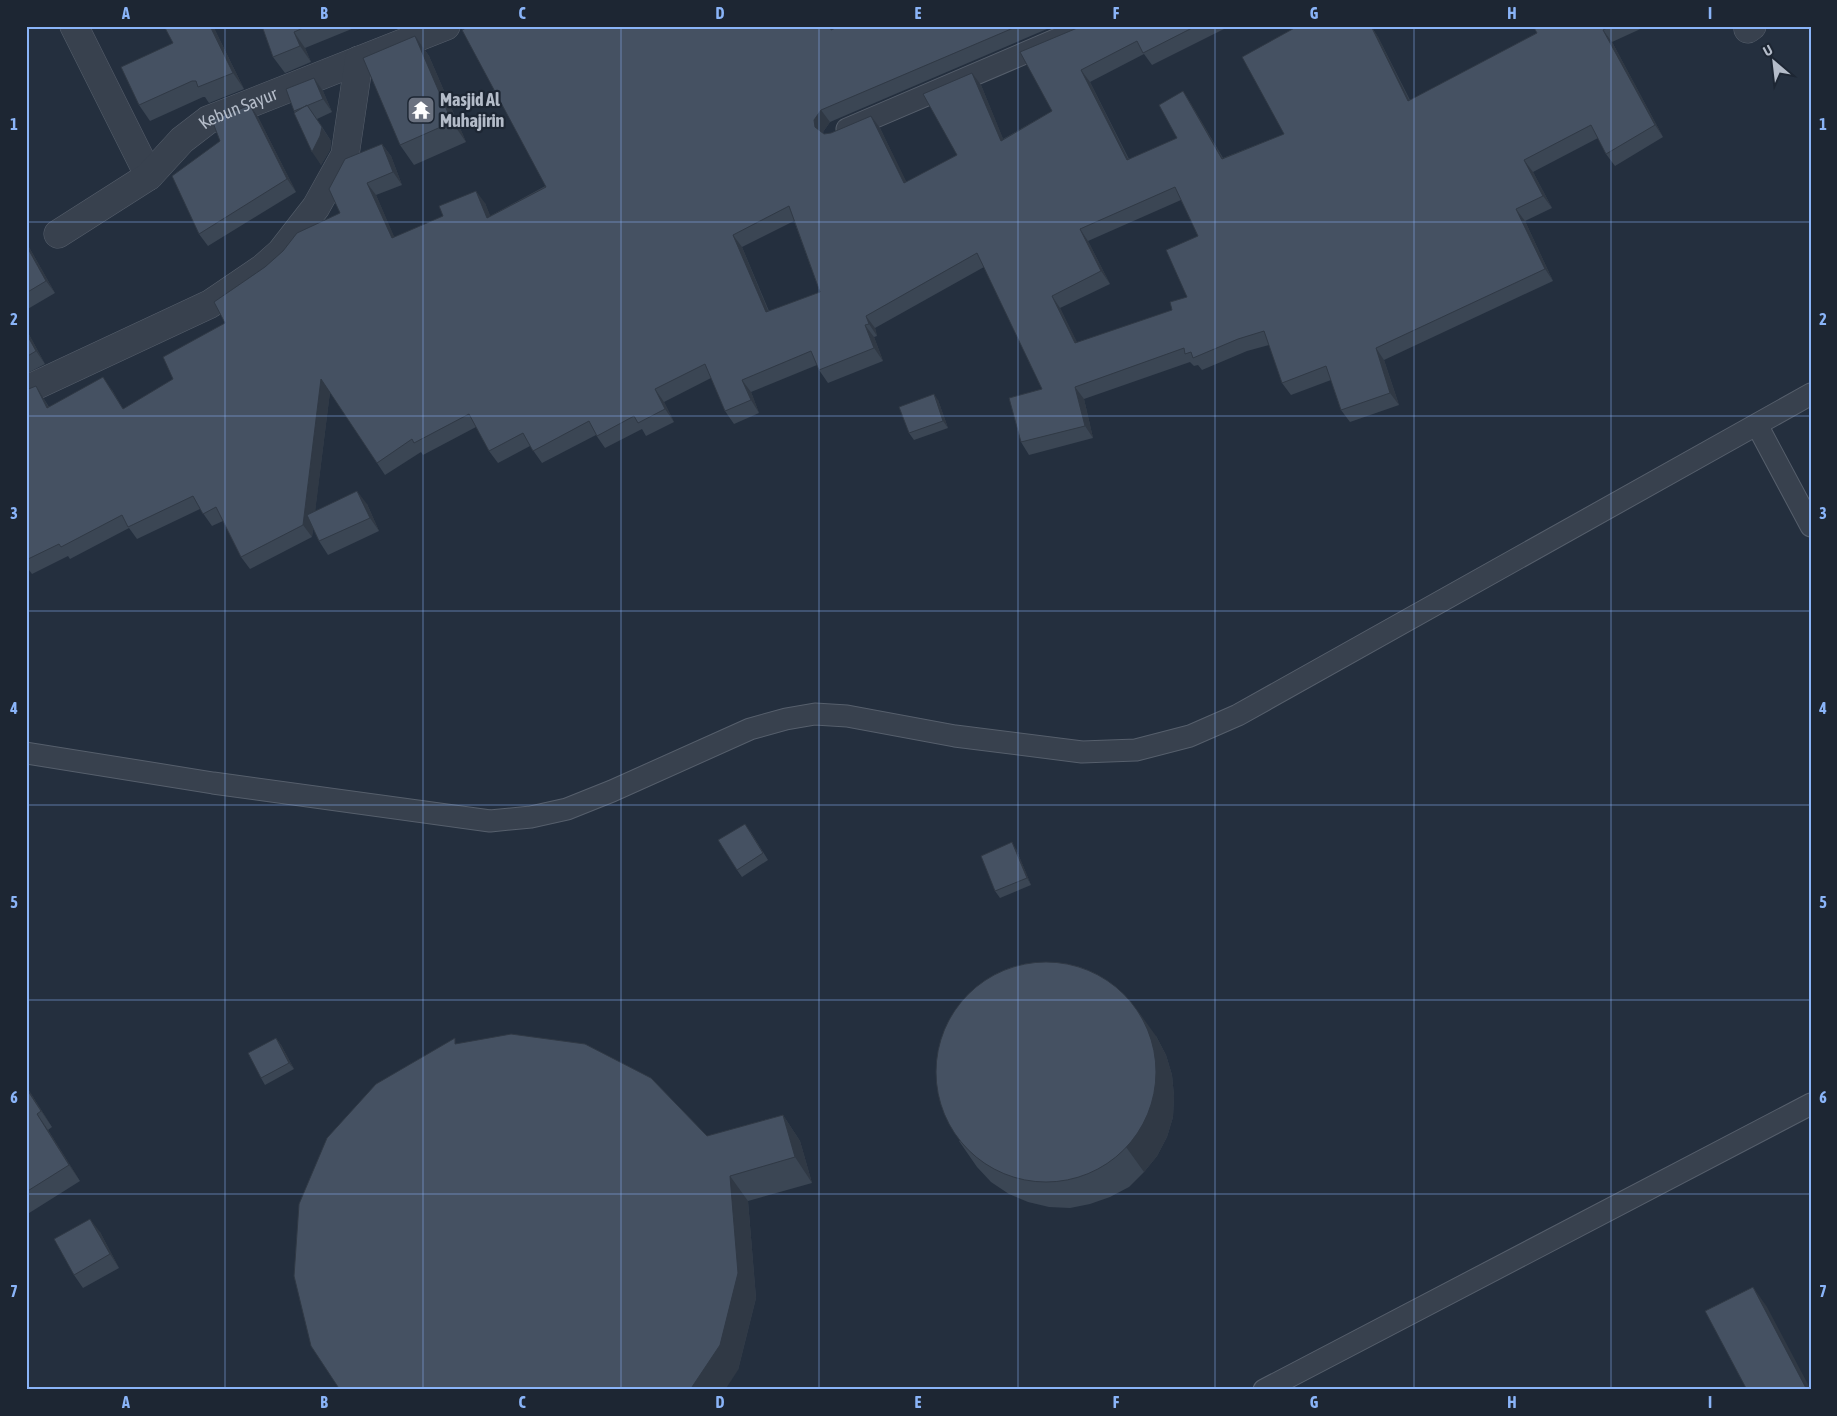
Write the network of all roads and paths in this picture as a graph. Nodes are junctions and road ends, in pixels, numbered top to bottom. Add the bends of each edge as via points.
1 (74, 26) edge
2 (446, 26) edge
3 (1088, 26) edge
4 (358, 60) junction
5 (835, 134) edge
6 (149, 176) junction
7 (58, 234) dead end
8 (26, 390) edge
9 (1811, 394) edge
10 (1757, 424) junction
11 (1811, 526) edge
12 (26, 753) edge
13 (1811, 1104) edge
14 (1264, 1390) edge

1 - 6 street
2 - 4 street, Kebun Sayur
3 - 5 lane
4 - 6 street, Kebun Sayur via 208,120 182,140
4 - 8 street via 345,155 316,207 281,252 210,304
6 - 7 street, Kebun Sayur
9 - 10 lane
10 - 11 lane
10 - 12 lane via 1238,715 1190,736 1136,750 1082,752 955,736 847,716 815,714 750,729 567,809 490,822
13 - 14 lane

